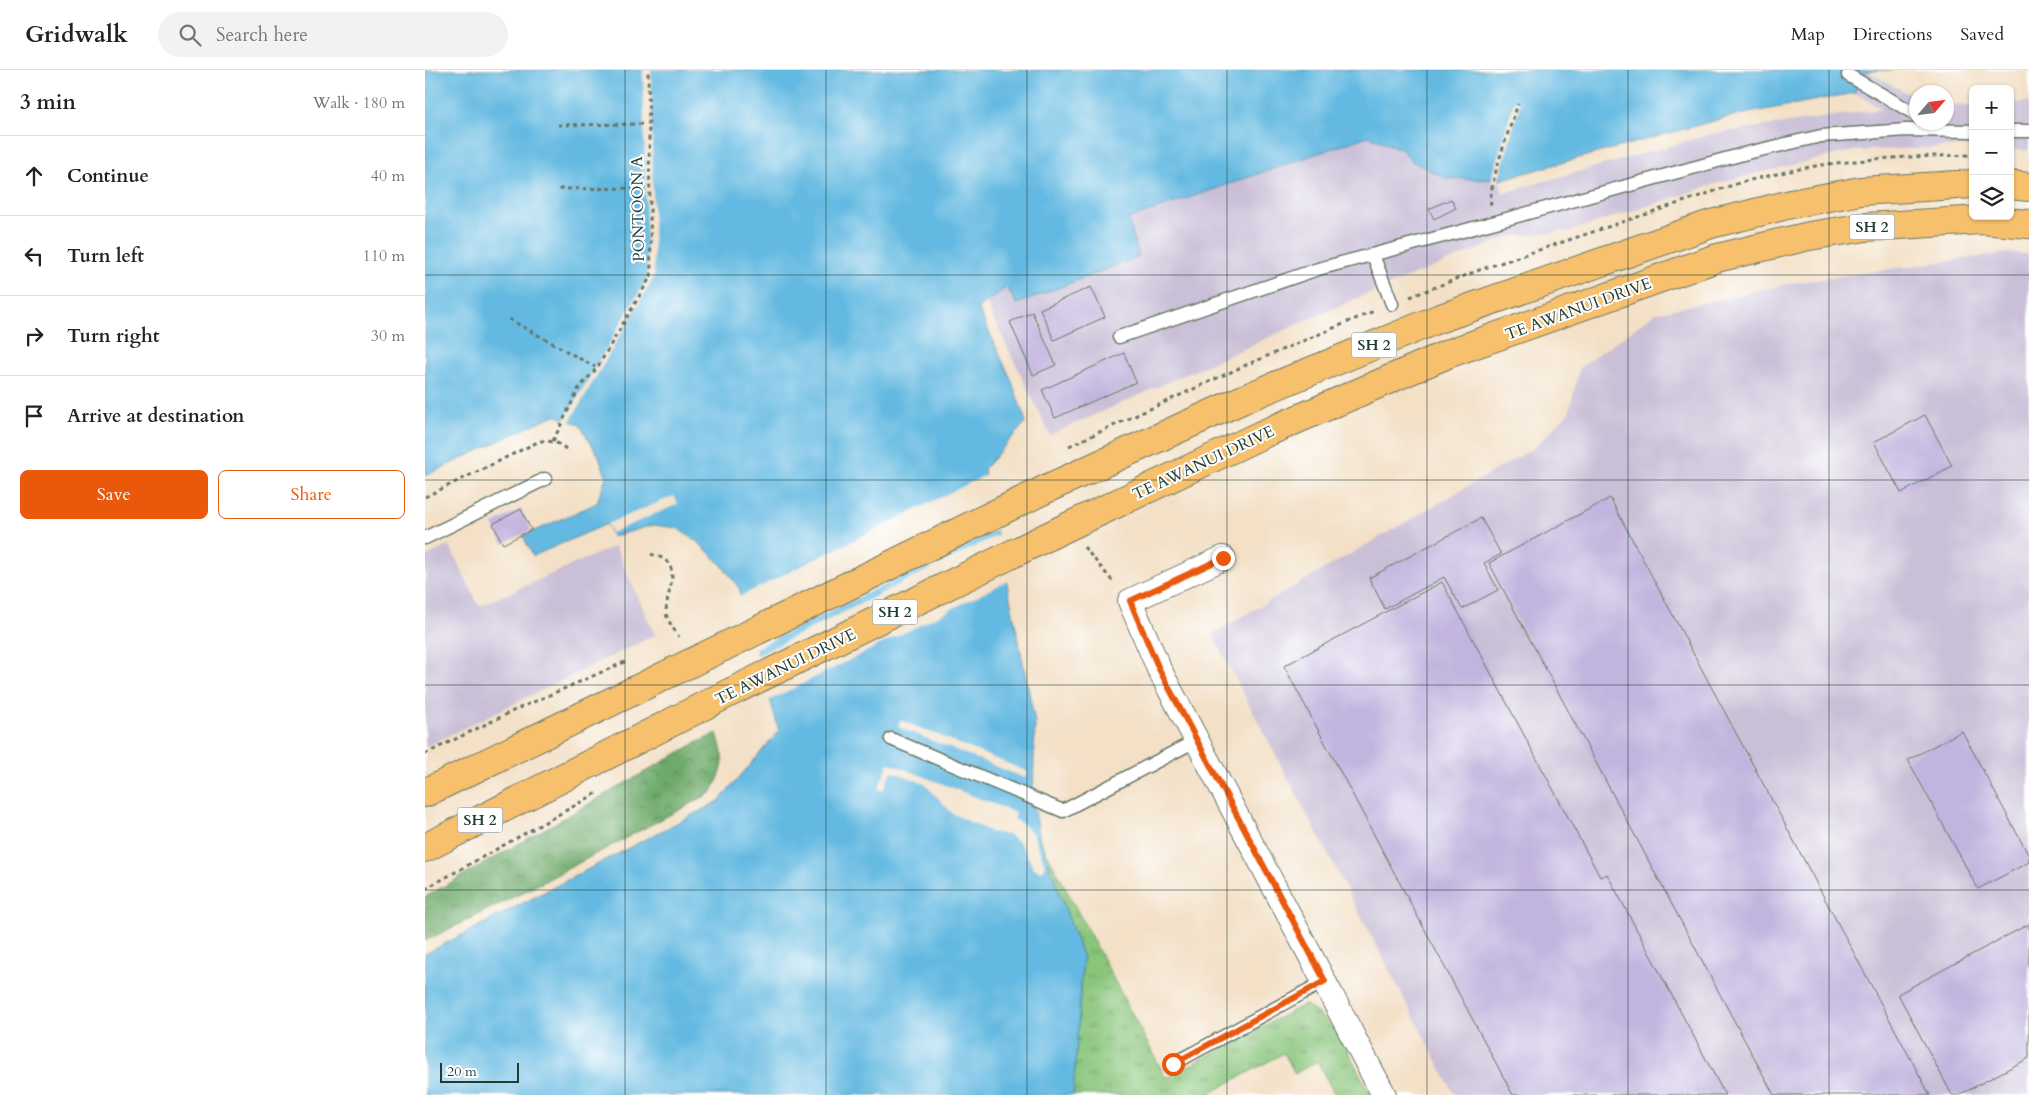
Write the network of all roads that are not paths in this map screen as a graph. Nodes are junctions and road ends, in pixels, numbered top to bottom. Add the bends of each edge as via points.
1 (1848, 75) dead end
2 (1909, 110) edge
3 (1954, 127) edge
4 (1967, 131) edge
5 (2014, 131) edge
6 (2029, 131) edge
7 (1969, 184) edge
8 (2014, 185) edge
9 (2029, 187) edge
10 (2029, 224) edge
11 (1373, 254) junction
12 (1392, 304) dead end
13 (1119, 337) dead end
14 (545, 479) dead end
15 (425, 538) edge
16 (1223, 558) dead end
17 (891, 739) dead end
18 (1197, 740) junction
19 (425, 793) edge
20 (425, 848) edge
21 (1325, 981) junction
22 (1173, 1064) dead end
23 (1384, 1095) edge

1 - 2 lane
3 - 4 lane
4 - 11 lane via 1907,130 1821,136
5 - 6 lane
7 - 19 highway, SH 2 via 1861,191 1711,224 1438,319 1246,398 1047,489
8 - 9 highway
10 - 20 highway, TE AWANUI DRIVE / SH 2 via 1981,220 1866,227 1809,236 1717,258 1450,353 1261,434 1071,535 727,694
11 - 12 lane
11 - 13 lane via 1318,269
14 - 15 lane
16 - 18 street via 1130,601 1159,669
17 - 18 lane via 1063,811
18 - 21 street
21 - 22 lane
21 - 23 street

